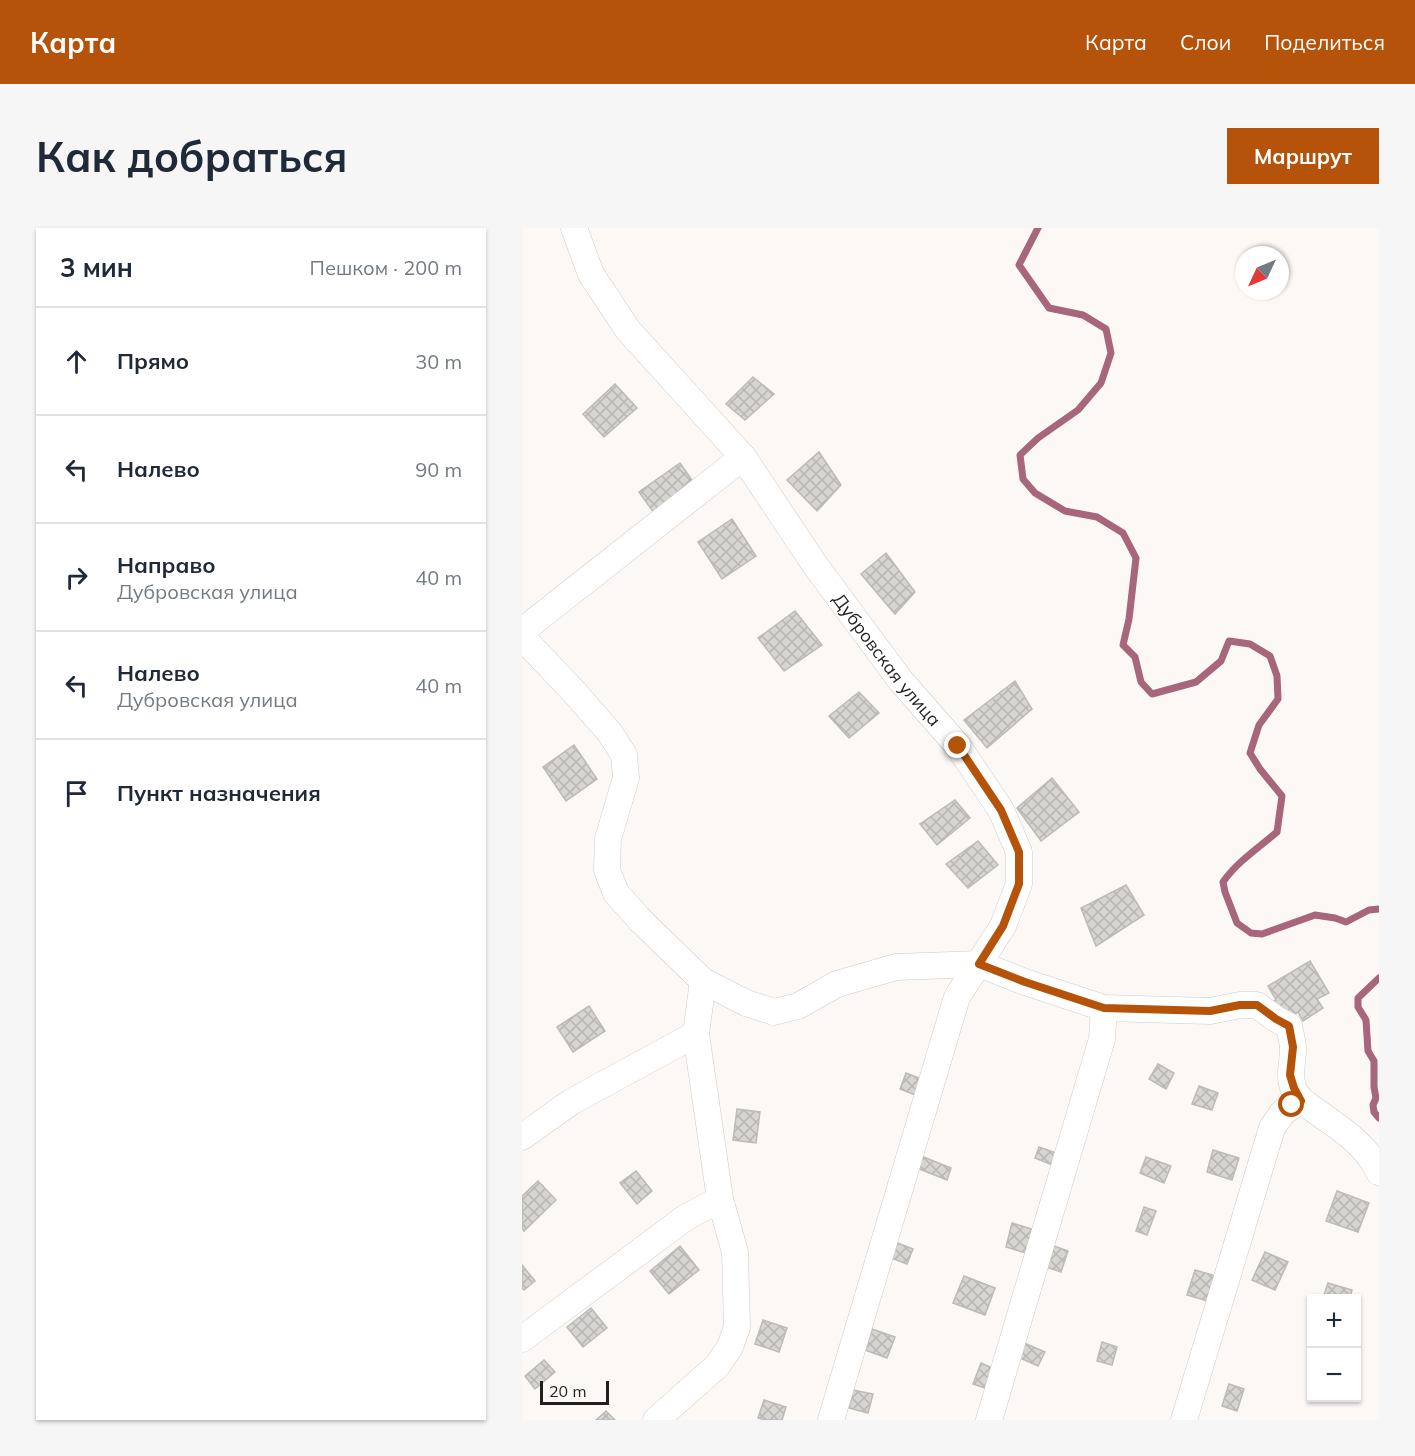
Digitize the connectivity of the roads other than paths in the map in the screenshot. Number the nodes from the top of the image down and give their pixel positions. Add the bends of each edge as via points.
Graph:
1 (574, 228) edge
2 (743, 457) junction
3 (522, 631) edge
4 (522, 637) edge
5 (979, 964) junction
6 (703, 981) junction
7 (1104, 1008) junction
8 (696, 1034) junction
9 (1301, 1101) junction
10 (522, 1137) edge
11 (1379, 1172) edge
12 (720, 1199) junction
13 (522, 1339) edge
14 (656, 1420) edge
15 (831, 1420) edge
16 (989, 1420) edge
17 (1184, 1420) edge

1 - 2 street, Дубровская улица via 591,273 628,330
2 - 3 street
2 - 5 street, Дубровская улица via 815,565 901,681 958,746 1001,810 1019,852 1019,884 1003,926
4 - 6 street via 610,733 624,755 626,778 608,840 607,870 616,893
5 - 6 street via 896,967 837,984 798,1006 774,1012
5 - 7 street
5 - 15 street, Дубровская улица via 957,997
6 - 8 street
7 - 9 street via 1210,1011 1257,1005 1289,1026 1293,1047 1290,1075
7 - 16 street via 1102,1039
8 - 10 street via 571,1102
8 - 12 street
9 - 11 street via 1357,1142
9 - 17 street via 1283,1112 1272,1128
12 - 13 street via 685,1218
12 - 14 street via 735,1252 737,1327 717,1366

